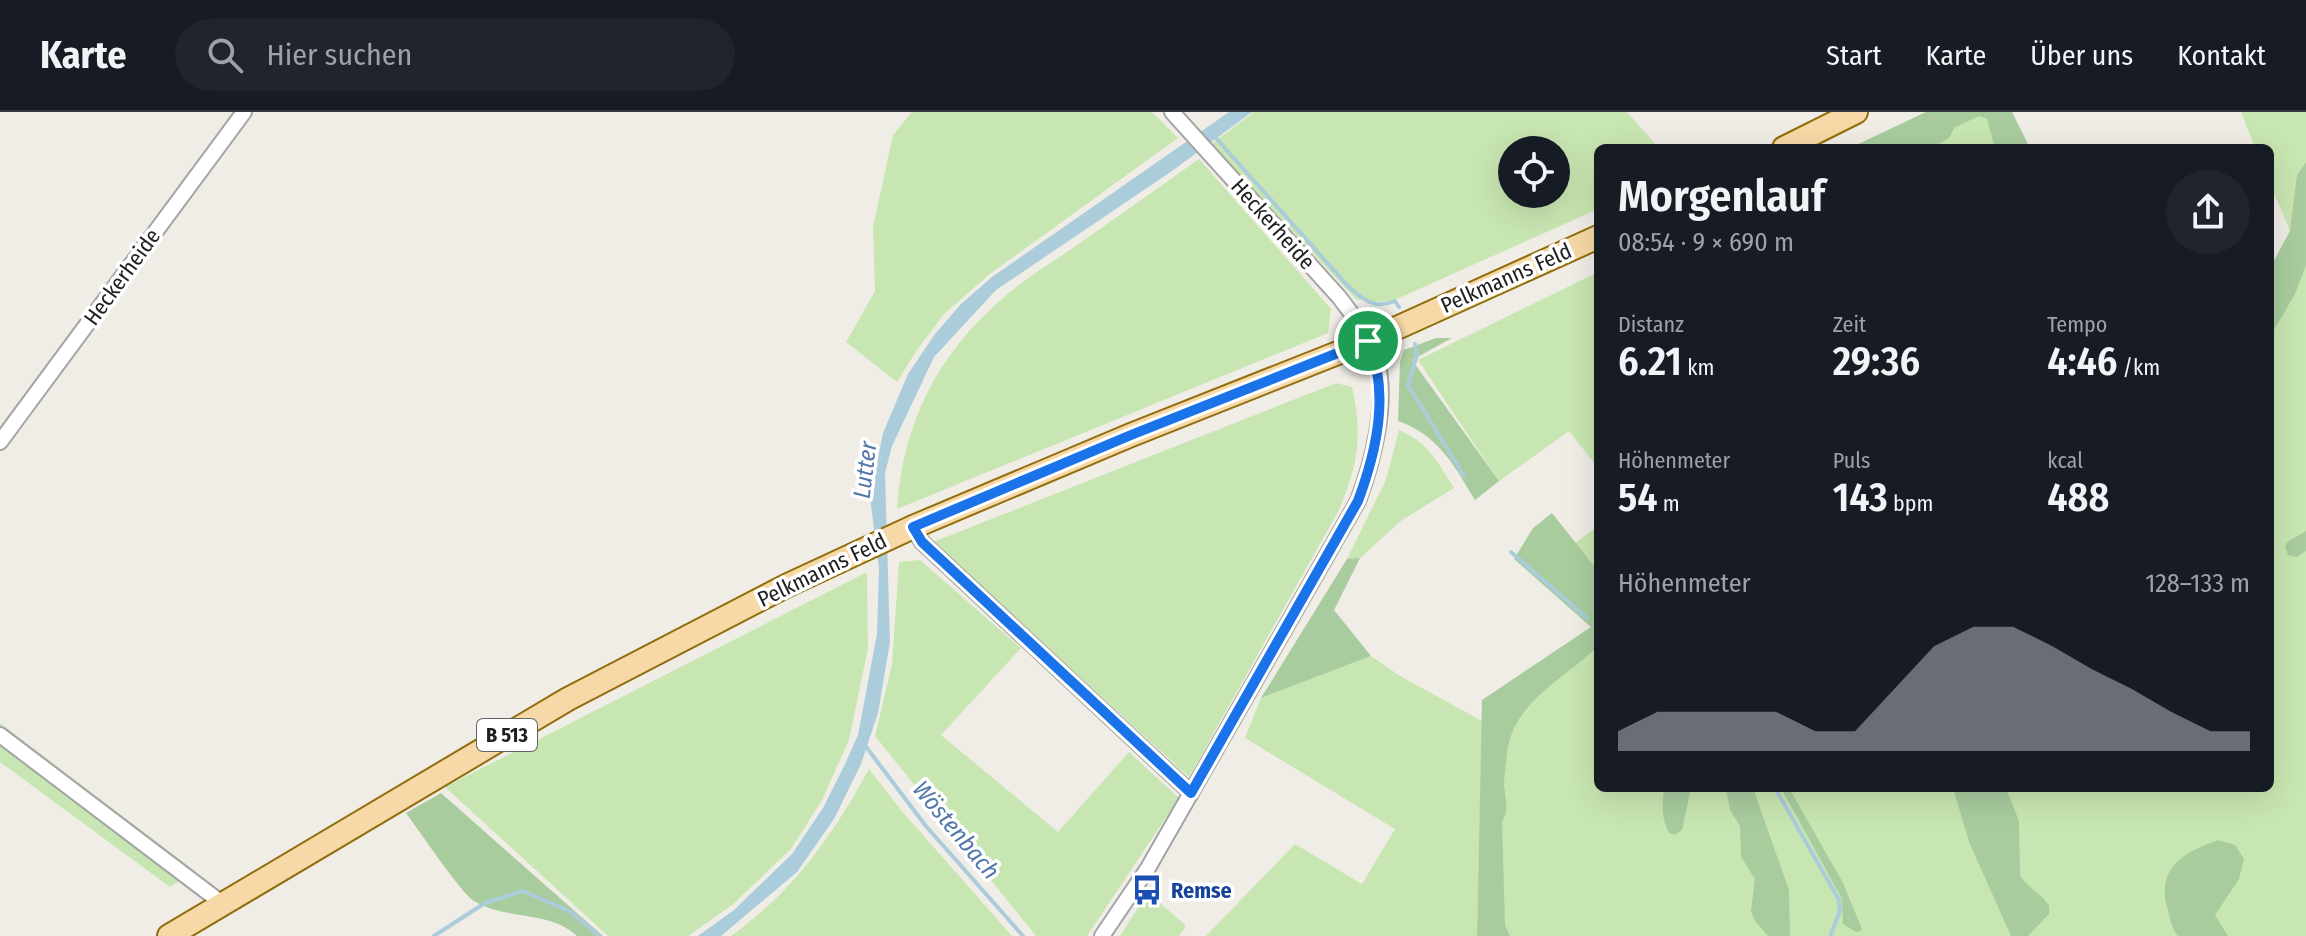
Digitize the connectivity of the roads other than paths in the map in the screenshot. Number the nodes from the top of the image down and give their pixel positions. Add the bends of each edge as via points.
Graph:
1 (244, 112) edge
2 (1172, 112) edge
3 (1856, 112) edge
4 (1792, 144) edge
5 (1594, 239) edge
6 (1368, 341) junction
7 (0, 442) edge
8 (906, 530) junction
9 (0, 735) edge
10 (1191, 793) junction
11 (223, 904) junction
12 (169, 936) edge
13 (1102, 936) edge

1 - 7 street, Heckerheide
2 - 6 street, Heckerheide via 1339,297
3 - 4 main road
5 - 6 main road, Pelkmanns Feld / B 513
6 - 8 main road, Pelkmanns Feld / B 513
6 - 10 street, Heckerheide via 1377,362 1378,422 1358,501
8 - 10 street
8 - 11 main road, Pelkmanns Feld / B 513 via 568,699
9 - 11 street
10 - 13 street, Heckerheide
11 - 12 main road, Pelkmanns Feld / B 513

